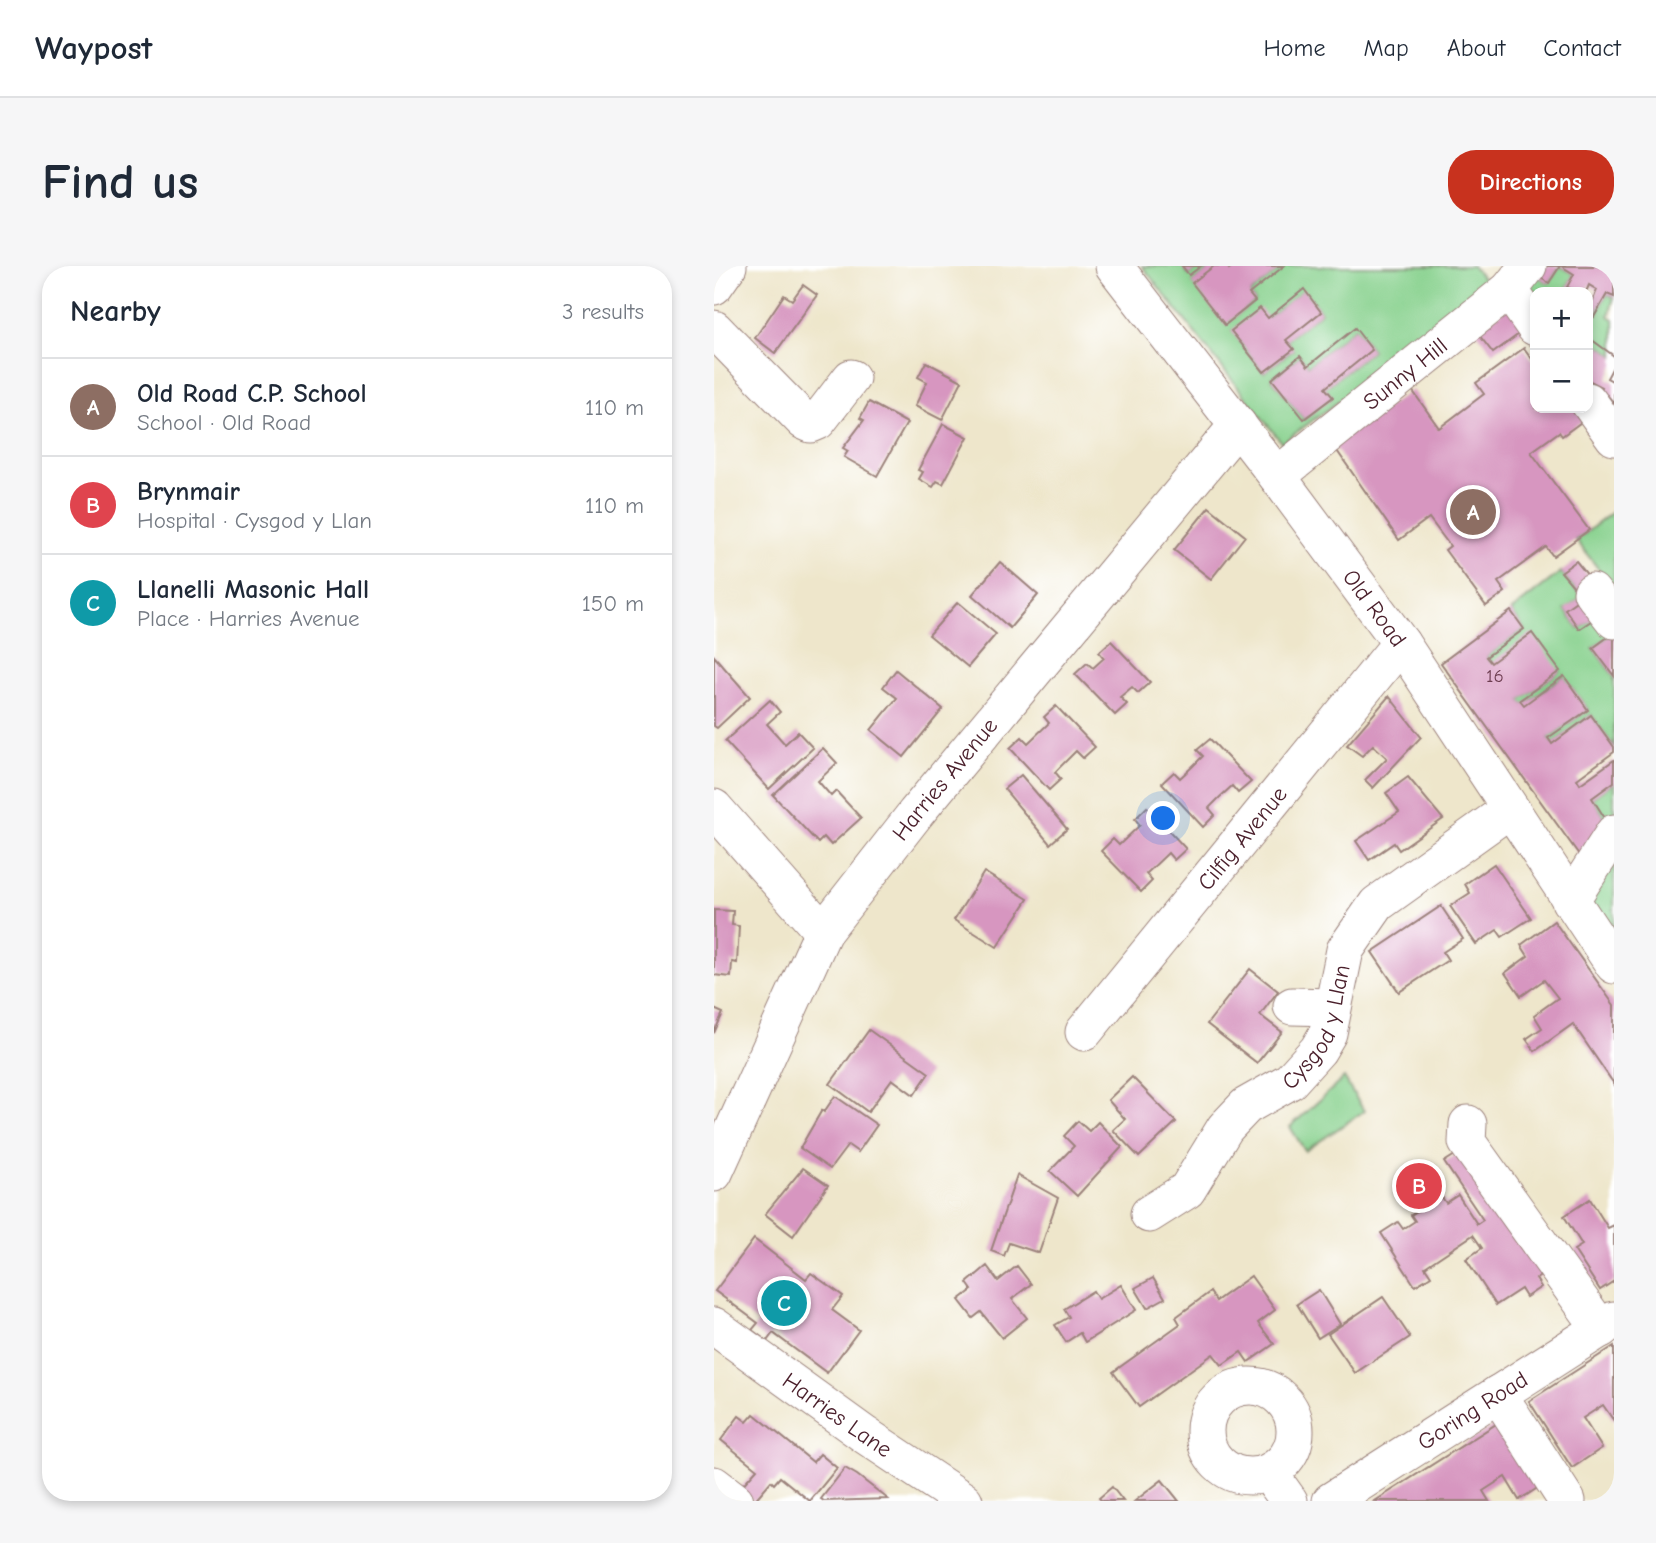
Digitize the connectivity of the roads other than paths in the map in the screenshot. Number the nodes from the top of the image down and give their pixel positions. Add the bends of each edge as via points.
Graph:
1 (728, 266) edge
2 (1114, 266) edge
3 (1518, 278) edge
4 (714, 286) edge
5 (1530, 313) edge
6 (714, 329) edge
7 (851, 378) dead end
8 (1593, 408) edge
9 (1238, 425) junction
10 (1614, 438) edge
11 (1277, 477) junction
12 (1401, 643) junction
13 (714, 808) edge
14 (1510, 809) junction
15 (1614, 833) edge
16 (1570, 901) junction
17 (823, 932) junction
18 (1614, 965) edge
19 (1292, 1006) dead end
20 (1332, 1007) junction
21 (1084, 1032) dead end
22 (1468, 1124) dead end
23 (714, 1173) edge
24 (1149, 1214) dead end
25 (1607, 1324) edge
26 (714, 1326) edge
27 (1498, 1394) junction
28 (714, 1485) edge
29 (735, 1501) edge
30 (964, 1501) edge
31 (1331, 1501) edge
32 (1567, 1501) edge

1 - 4 street
2 - 9 street, Old Road
3 - 5 street
3 - 11 street, Sunny Hill
6 - 7 street via 811,424
8 - 10 street
9 - 11 street, Old Road
9 - 17 street, Harries Avenue
11 - 12 street, Old Road
12 - 14 street, Old Road
12 - 21 street, Cilfig Avenue
13 - 17 street
14 - 16 street, Old Road
14 - 20 street, Cysgod y Llan via 1377,904 1345,950
15 - 16 street
16 - 18 street, Old Road
17 - 23 street, Harries Avenue
19 - 20 street
20 - 24 street, Cysgod y Llan via 1328,1033 1318,1050 1290,1081 1246,1106 1225,1128 1187,1190
22 - 25 street via 1467,1142
25 - 27 street, Goring Road
26 - 30 street, Harries Lane
27 - 31 street, Goring Road
27 - 32 street
28 - 29 street

